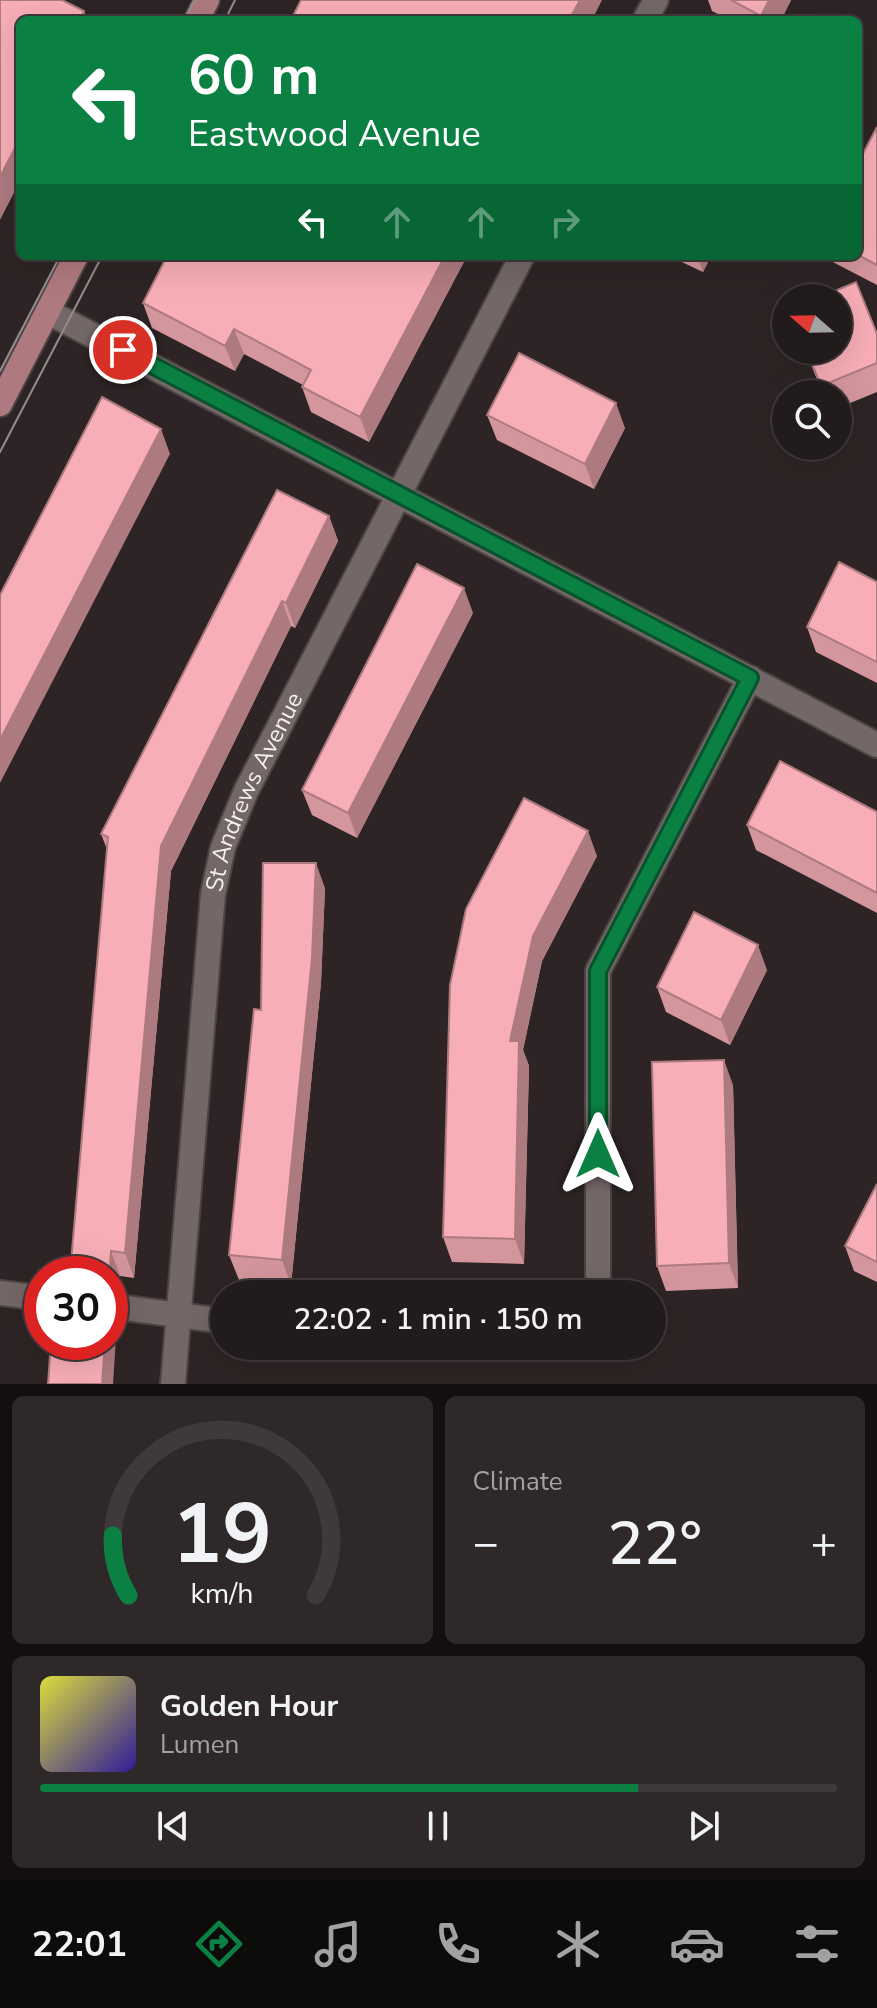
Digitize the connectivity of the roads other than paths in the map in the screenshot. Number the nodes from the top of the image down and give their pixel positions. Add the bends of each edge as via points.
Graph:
1 (74, 260) edge
2 (520, 260) edge
3 (48, 312) junction
4 (0, 404) edge
5 (399, 492) junction
6 (750, 678) junction
7 (877, 745) edge
8 (598, 1276) dead end
9 (0, 1293) edge
10 (24, 1296) edge
11 (128, 1308) edge
12 (178, 1314) junction
13 (210, 1319) edge
14 (173, 1384) edge

1 - 3 main road
2 - 5 street, St Andrews Avenue
3 - 4 main road
3 - 5 street
5 - 6 street
5 - 12 street, St Andrews Avenue via 246,791 223,847 213,894
6 - 7 street
6 - 8 street via 598,971
9 - 10 street
11 - 12 street
12 - 13 street
12 - 14 street, St Andrews Avenue

